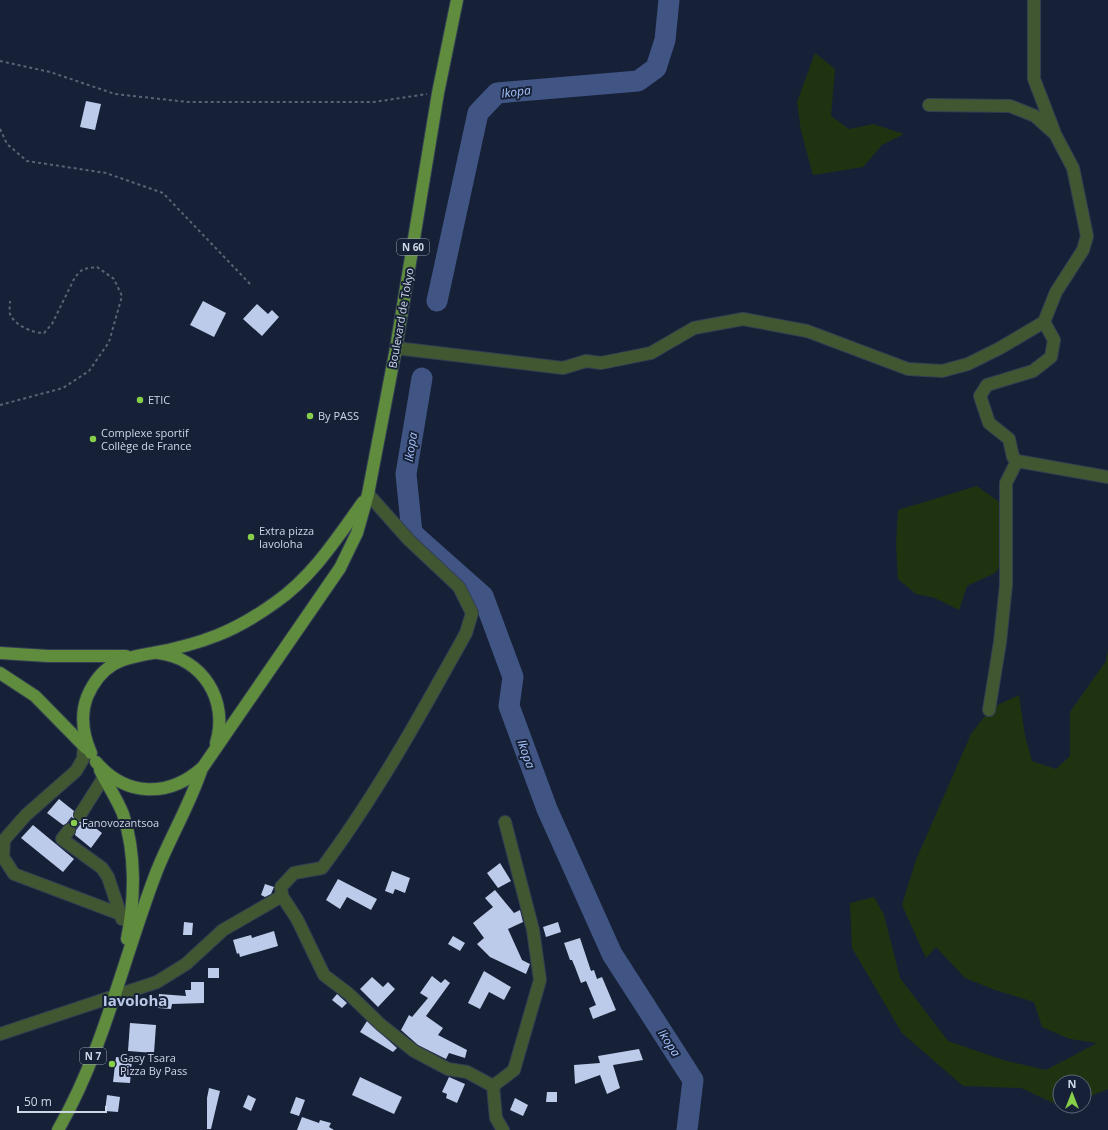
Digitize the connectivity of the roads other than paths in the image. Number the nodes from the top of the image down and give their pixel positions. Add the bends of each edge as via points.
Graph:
1 (456, 0) edge
2 (1034, 0) edge
3 (929, 105) dead end
4 (1055, 134) junction
5 (1044, 322) junction
6 (396, 348) junction
7 (1017, 462) junction
8 (1108, 477) edge
9 (368, 494) junction
10 (0, 653) edge
11 (153, 653) junction
12 (130, 656) junction
13 (0, 673) edge
14 (989, 710) dead end
15 (90, 753) junction
16 (212, 753) junction
17 (203, 767) junction
18 (104, 777) junction
19 (80, 815) tunnel mouth
20 (505, 822) dead end
21 (69, 830) tunnel mouth
22 (282, 896) junction
23 (120, 914) junction
24 (128, 933) junction
25 (119, 977) junction
26 (114, 996) junction
27 (0, 1034) edge
28 (493, 1086) junction
29 (58, 1130) edge
30 (503, 1130) edge

1 - 6 main road, Boulevard de Tokyo / N 60
2 - 4 street via 1034,79
3 - 4 street via 1010,106 1035,116
4 - 5 street via 1073,168 1087,236 1083,250 1056,292
5 - 6 street via 968,364 942,370 908,369 807,331 743,319 694,328 651,353 601,363 586,361 563,368
5 - 7 street via 1054,340 1051,357 1033,371 987,385 980,396 989,423 1009,439 1013,457
6 - 9 main road, Boulevard de Tokyo / N 60
7 - 8 street
7 - 14 street via 1006,483 1006,585
9 - 11 main road via 308,575 277,602 242,624 218,635
9 - 16 main road, Boulevard de Tokyo via 357,533 340,568
9 - 22 street via 409,540 459,587 472,613 466,633 400,752 337,848 322,868 294,873 281,887
10 - 12 main road
11 - 12 main road
11 - 16 main road via 176,657 186,662 211,686 219,708 220,720 217,742
12 - 15 main road via 102,673 90,691 83,722
13 - 15 main road via 35,696
15 - 17 main road via 103,770 122,783 143,789 170,787 186,780
15 - 18 main road
15 - 23 street via 76,771 26,815 4,840 3,857 14,874
16 - 17 main road
17 - 25 main road via 189,805 157,872
18 - 19 street
18 - 24 main road via 122,813 129,841 132,905
20 - 28 street via 533,930 540,980 514,1070
21 - 23 street via 62,839 102,868 108,877
22 - 26 street via 223,930 186,964 157,982
22 - 28 street via 324,975 414,1051 448,1069 467,1072
23 - 24 street
24 - 25 main road
25 - 26 main road, N 7
26 - 27 street
26 - 29 main road, N 7 via 82,1084
28 - 30 street via 496,1118

